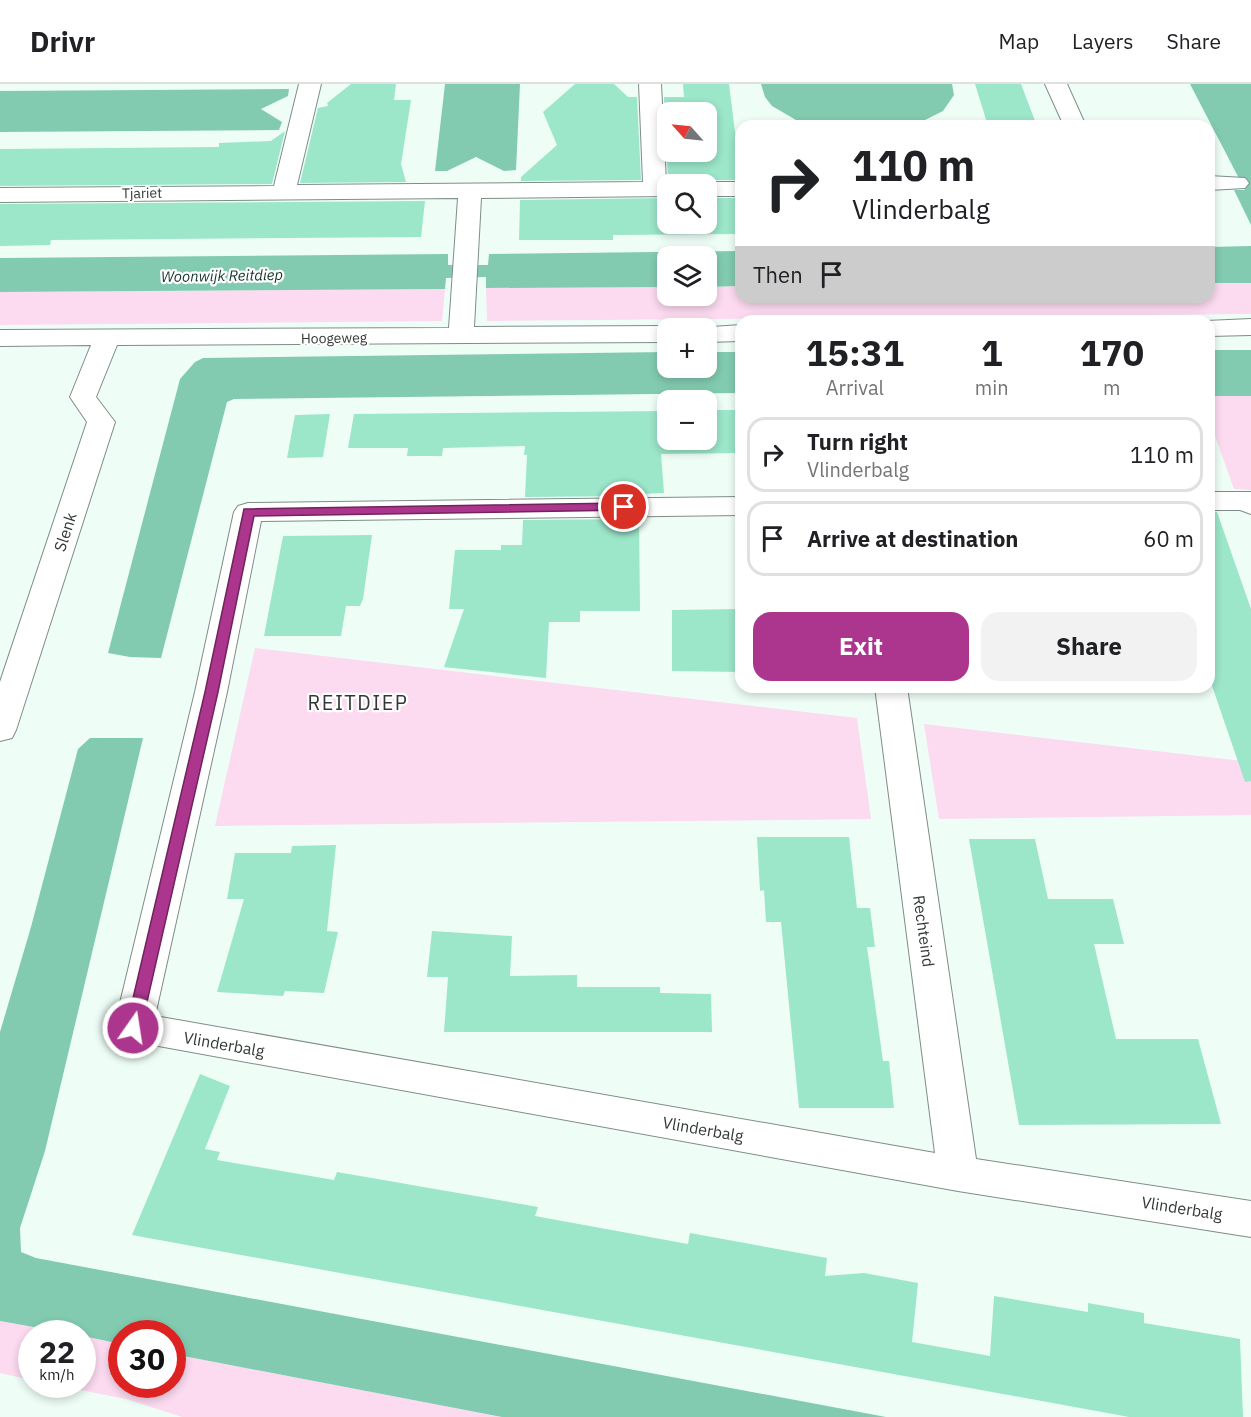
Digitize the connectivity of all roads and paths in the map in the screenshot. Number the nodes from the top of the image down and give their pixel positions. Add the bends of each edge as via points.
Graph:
1 (310, 84) edge
2 (650, 84) edge
3 (1056, 84) edge
4 (1072, 120) edge
5 (659, 174) edge
6 (1215, 183) edge
7 (1237, 183) dead end
8 (657, 189) edge
9 (717, 189) edge
10 (735, 189) edge
11 (284, 190) junction
12 (470, 191) junction
13 (0, 195) edge
14 (1251, 327) edge
15 (1215, 328) edge
16 (717, 333) edge
17 (735, 333) edge
18 (657, 334) edge
19 (461, 336) junction
20 (0, 338) edge
21 (106, 340) junction
22 (1215, 501) edge
23 (1251, 505) edge
24 (735, 506) edge
25 (892, 693) edge
26 (0, 730) edge
27 (958, 1174) junction
28 (1251, 1219) edge

1 - 11 street
2 - 5 street, Tjariet
3 - 4 street
6 - 7 street
8 - 12 street, Tjariet
9 - 10 street
11 - 12 street, Tjariet
11 - 13 street, Tjariet
12 - 19 street
14 - 15 street
16 - 17 street
18 - 19 street, Hoogeweg
19 - 21 street, Hoogeweg
20 - 21 street, Hoogeweg
21 - 26 street, Slenk via 83,397 101,422
22 - 23 street via 1250,501
24 - 27 street, Vlinderbalg via 248,512 211,692 133,1028
25 - 27 street, Rechteind
27 - 28 street, Vlinderbalg

